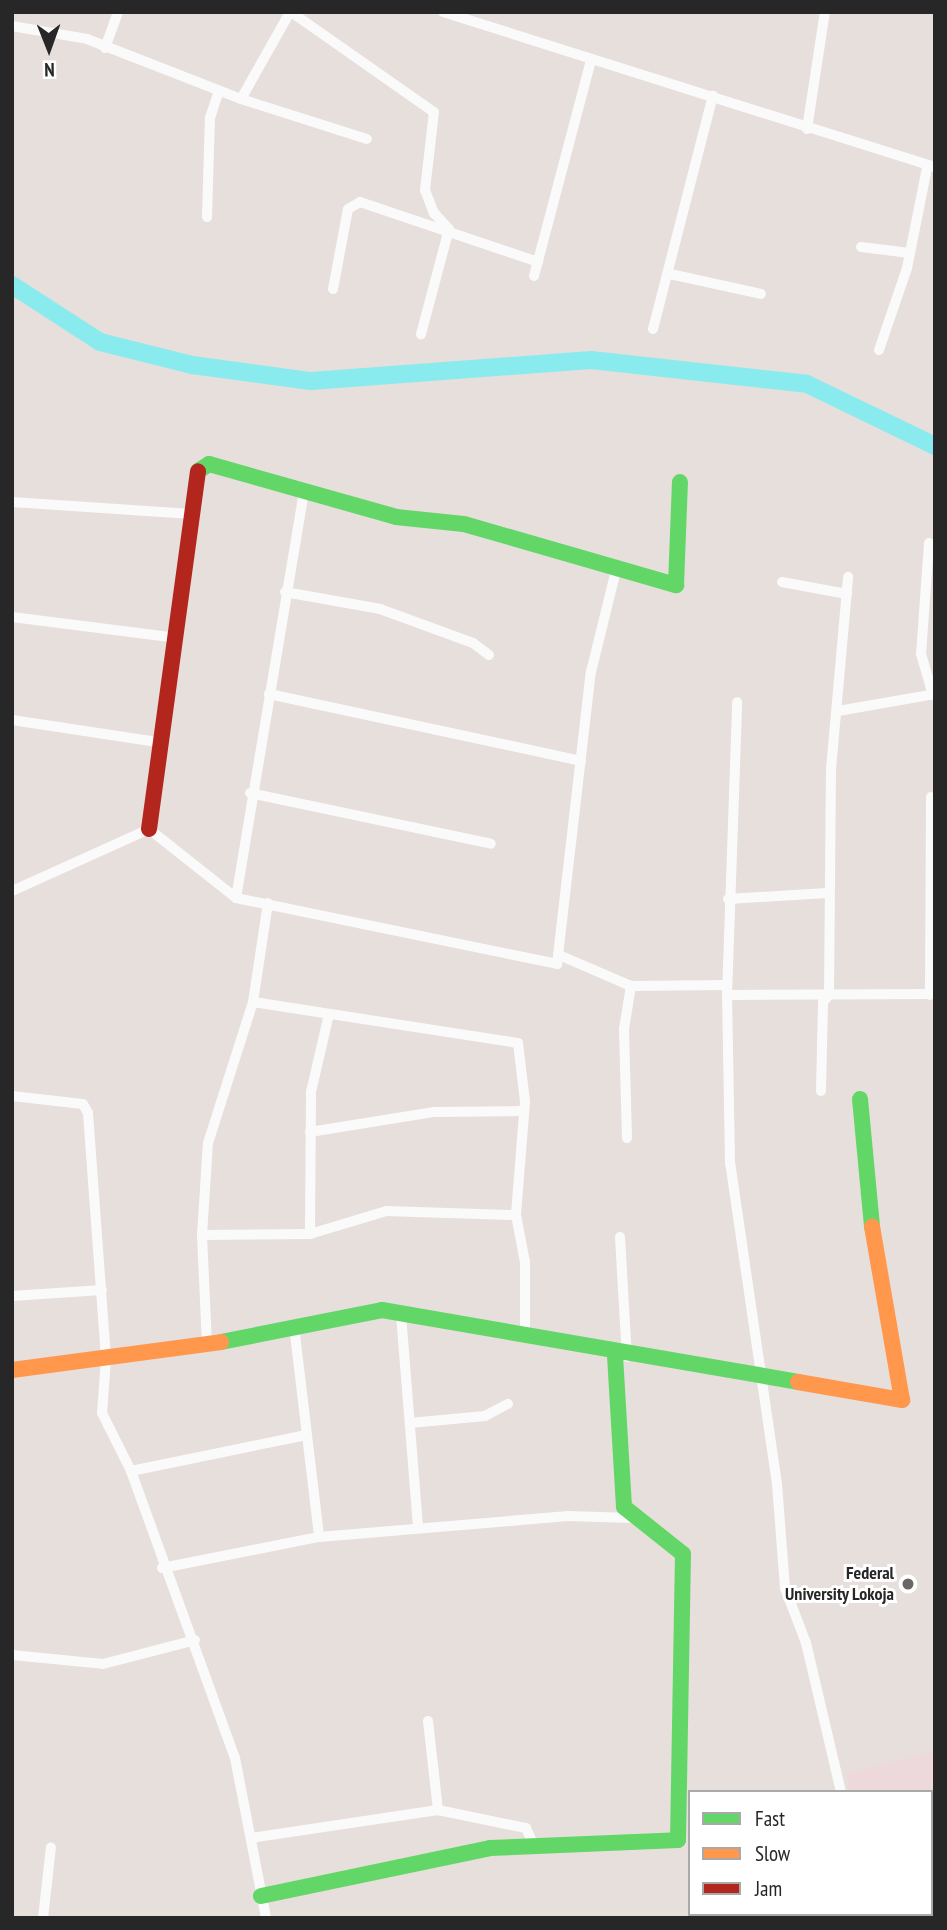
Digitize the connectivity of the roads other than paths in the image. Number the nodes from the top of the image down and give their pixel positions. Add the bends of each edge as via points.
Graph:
1 (118, 12) edge
2 (291, 12) edge
3 (443, 12) edge
4 (825, 12) edge
5 (12, 26) edge
6 (105, 48) junction
7 (591, 61) junction
8 (218, 94) junction
9 (713, 96) junction
10 (241, 99) junction
11 (807, 129) junction
12 (367, 139) dead end
13 (931, 167) edge
14 (207, 217) dead end
15 (449, 229) junction
16 (861, 247) dead end
17 (910, 253) junction
18 (538, 262) junction
19 (670, 274) junction
20 (534, 276) dead end
21 (333, 289) dead end
22 (761, 294) dead end
23 (653, 329) dead end
24 (421, 334) dead end
25 (879, 351) dead end
26 (680, 482) dead end
27 (303, 492) junction
28 (12, 502) edge
29 (192, 514) junction
30 (929, 543) dead end
31 (618, 566) junction
32 (848, 576) dead end
33 (782, 582) dead end
34 (285, 592) junction
35 (847, 594) junction
36 (12, 617) edge
37 (178, 638) junction
38 (489, 656) dead end
39 (269, 694) junction
40 (934, 695) edge
41 (737, 702) dead end
42 (838, 710) junction
43 (12, 720) edge
44 (157, 742) junction
45 (580, 761) junction
46 (250, 793) junction
47 (931, 797) dead end
48 (149, 829) junction
49 (491, 844) dead end
50 (12, 891) edge
51 (827, 893) junction
52 (236, 898) junction
53 (728, 899) junction
54 (268, 903) junction
55 (559, 955) junction
56 (631, 986) junction
57 (727, 990) junction
58 (829, 995) junction
59 (933, 995) edge
60 (253, 1002) junction
61 (329, 1014) junction
62 (821, 1091) dead end
63 (12, 1096) edge
64 (860, 1099) dead end
65 (524, 1111) junction
66 (310, 1132) junction
67 (627, 1138) dead end
68 (516, 1215) junction
69 (310, 1234) junction
70 (202, 1235) junction
71 (620, 1237) dead end
72 (102, 1290) junction
73 (12, 1296) edge
74 (401, 1315) junction
75 (294, 1326) junction
76 (525, 1335) junction
77 (206, 1345) junction
78 (621, 1356) junction
79 (106, 1359) junction
80 (12, 1370) edge
81 (762, 1380) junction
82 (508, 1404) dead end
83 (410, 1423) junction
84 (306, 1435) junction
85 (131, 1471) junction
86 (631, 1518) junction
87 (418, 1527) junction
88 (319, 1537) junction
89 (162, 1568) junction
90 (195, 1640) junction
91 (12, 1655) edge
92 (428, 1721) dead end
93 (841, 1790) edge
94 (438, 1810) junction
95 (251, 1838) junction
96 (684, 1841) edge
97 (533, 1844) junction
98 (51, 1847) dead end
99 (261, 1896) junction
100 (43, 1918) edge
101 (266, 1918) edge

1 - 6 street
2 - 10 street
2 - 15 street via 434,112 425,190 433,213
3 - 7 street
4 - 11 street
5 - 6 street
6 - 8 street
7 - 9 street
7 - 18 street
8 - 10 street
8 - 14 street via 210,118
9 - 11 street
9 - 19 street
10 - 12 street
11 - 13 street
13 - 17 street
15 - 18 street
15 - 21 street via 360,202 348,209
15 - 24 street
16 - 17 street
17 - 25 street
18 - 20 street
19 - 22 street
19 - 23 street
26 - 31 street via 676,585
27 - 29 street via 295,484 209,464 198,471
27 - 31 street via 396,517 464,524
27 - 34 street
28 - 29 street
29 - 37 street
30 - 40 street via 921,654
31 - 45 street via 591,672
32 - 35 street
33 - 35 street
34 - 38 street via 380,609 473,643
34 - 39 street
35 - 42 street
36 - 37 street
37 - 44 street
39 - 45 street
39 - 46 street
40 - 42 street
41 - 53 street
42 - 51 street
43 - 44 street
44 - 48 street
45 - 55 street
46 - 49 street
46 - 52 street
47 - 59 street
48 - 50 street
48 - 52 street
51 - 53 street
51 - 58 street
52 - 54 street
53 - 57 street
54 - 55 street via 557,964
54 - 60 street
55 - 56 street
56 - 57 street
56 - 67 street via 624,1029
57 - 58 street
57 - 81 street via 730,1163
58 - 59 street
58 - 62 street via 823,1002
60 - 61 street
60 - 70 street via 208,1143
61 - 65 street via 519,1043
61 - 66 street via 311,1092
63 - 72 street via 83,1104 88,1113
64 - 81 street via 864,1179 902,1399
65 - 66 street via 434,1112
65 - 68 street
66 - 69 street
68 - 69 street via 386,1212
68 - 76 street via 525,1262
69 - 70 street
70 - 77 street
71 - 78 street
72 - 73 street
72 - 79 street
74 - 75 street via 382,1310
74 - 76 street
74 - 83 street
75 - 77 street
75 - 84 street
76 - 78 street
77 - 79 street
78 - 81 street
78 - 86 street via 624,1507
79 - 80 street
79 - 85 street via 102,1413
81 - 93 street via 785,1588 806,1643
82 - 83 street via 485,1416
83 - 87 street
84 - 85 street
84 - 88 street
85 - 89 street
86 - 87 street
86 - 96 street via 683,1554
87 - 88 street
88 - 89 street
89 - 90 street
90 - 91 street via 103,1664
90 - 95 street via 235,1758
92 - 94 street
94 - 95 street
94 - 97 street via 526,1828
95 - 99 street
96 - 97 street
97 - 99 street via 394,1864
98 - 100 street
99 - 101 street

